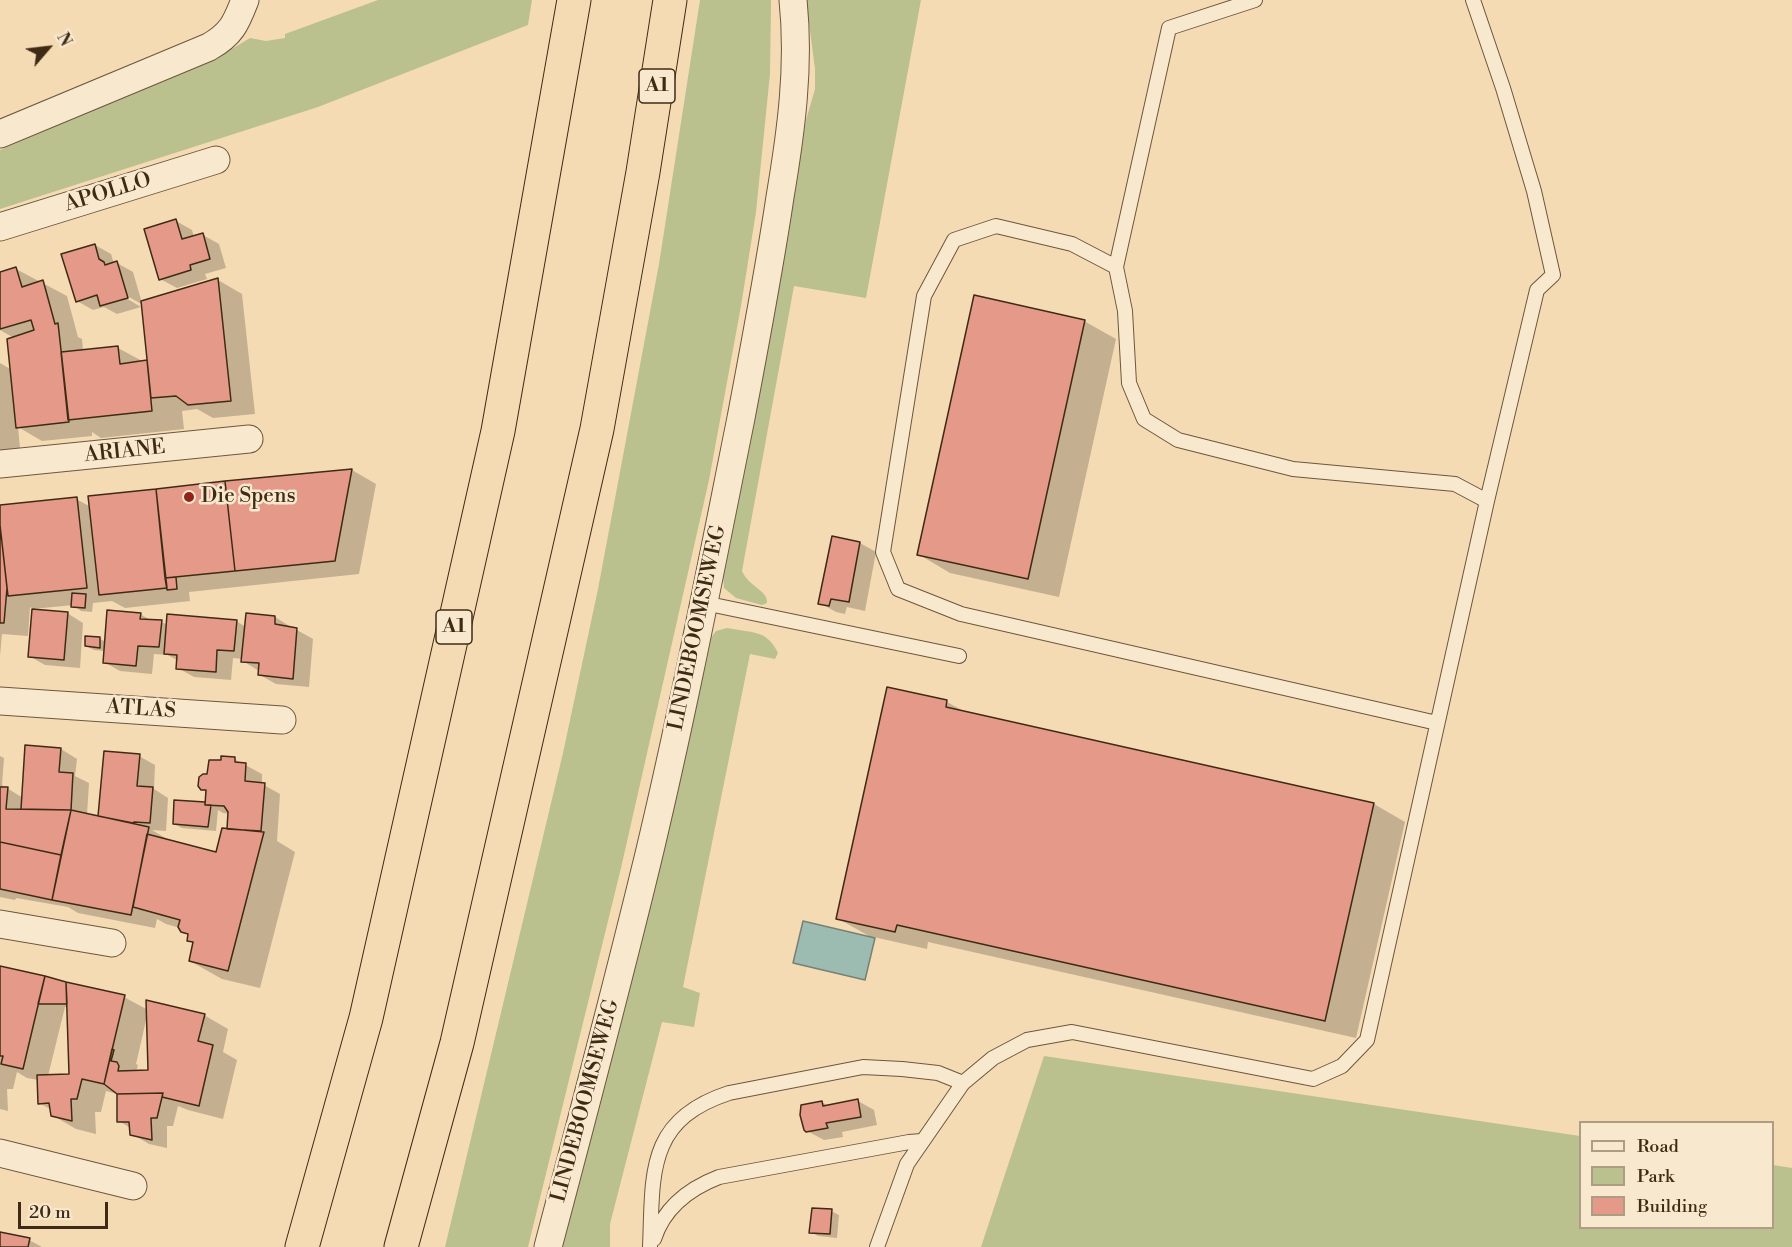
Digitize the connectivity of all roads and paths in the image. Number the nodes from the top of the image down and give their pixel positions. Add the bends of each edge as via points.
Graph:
1 (245, 0) edge
2 (574, 0) edge
3 (670, 0) edge
4 (793, 0) edge
5 (1255, 0) edge
6 (1473, 0) edge
7 (0, 134) edge
8 (216, 159) dead end
9 (0, 227) edge
10 (1116, 267) junction
11 (249, 439) dead end
12 (0, 464) edge
13 (1487, 501) junction
14 (704, 603) junction
15 (959, 656) dead end
16 (0, 701) edge
17 (282, 720) dead end
18 (1437, 723) junction
19 (0, 924) edge
20 (112, 943) dead end
21 (963, 1083) junction
22 (922, 1142) junction
23 (0, 1153) edge
24 (133, 1186) dead end
25 (302, 1247) edge
26 (401, 1247) edge
27 (548, 1247) edge
28 (651, 1247) edge
29 (877, 1247) edge

1 - 7 street via 235,26 210,47
2 - 25 highway, A1 via 498,431 366,1018
3 - 26 highway, A1 via 597,429 458,1043
4 - 14 street, LINDEBOOMSEWEG via 796,74 789,139 767,284
5 - 10 lane via 1169,28
6 - 13 lane via 1530,180 1553,275 1537,290
8 - 9 street, APOLLO
10 - 13 lane via 1125,311 1129,382 1144,420 1178,440 1293,469 1455,484
10 - 18 lane via 1072,244 996,226 954,240 924,296 883,552 898,589 961,614
11 - 12 street, ARIANE
13 - 18 lane
14 - 15 lane
14 - 27 street, LINDEBOOMSEWEG via 651,847
16 - 17 street, ATLAS
18 - 21 lane via 1367,1040 1342,1066 1313,1079 1072,1032 1027,1040 993,1058
19 - 20 street
21 - 22 lane
21 - 28 lane via 938,1073 863,1067 729,1094 696,1107 671,1131 656,1161
22 - 28 lane via 703,1183 665,1215
22 - 29 lane via 906,1164
23 - 24 street

